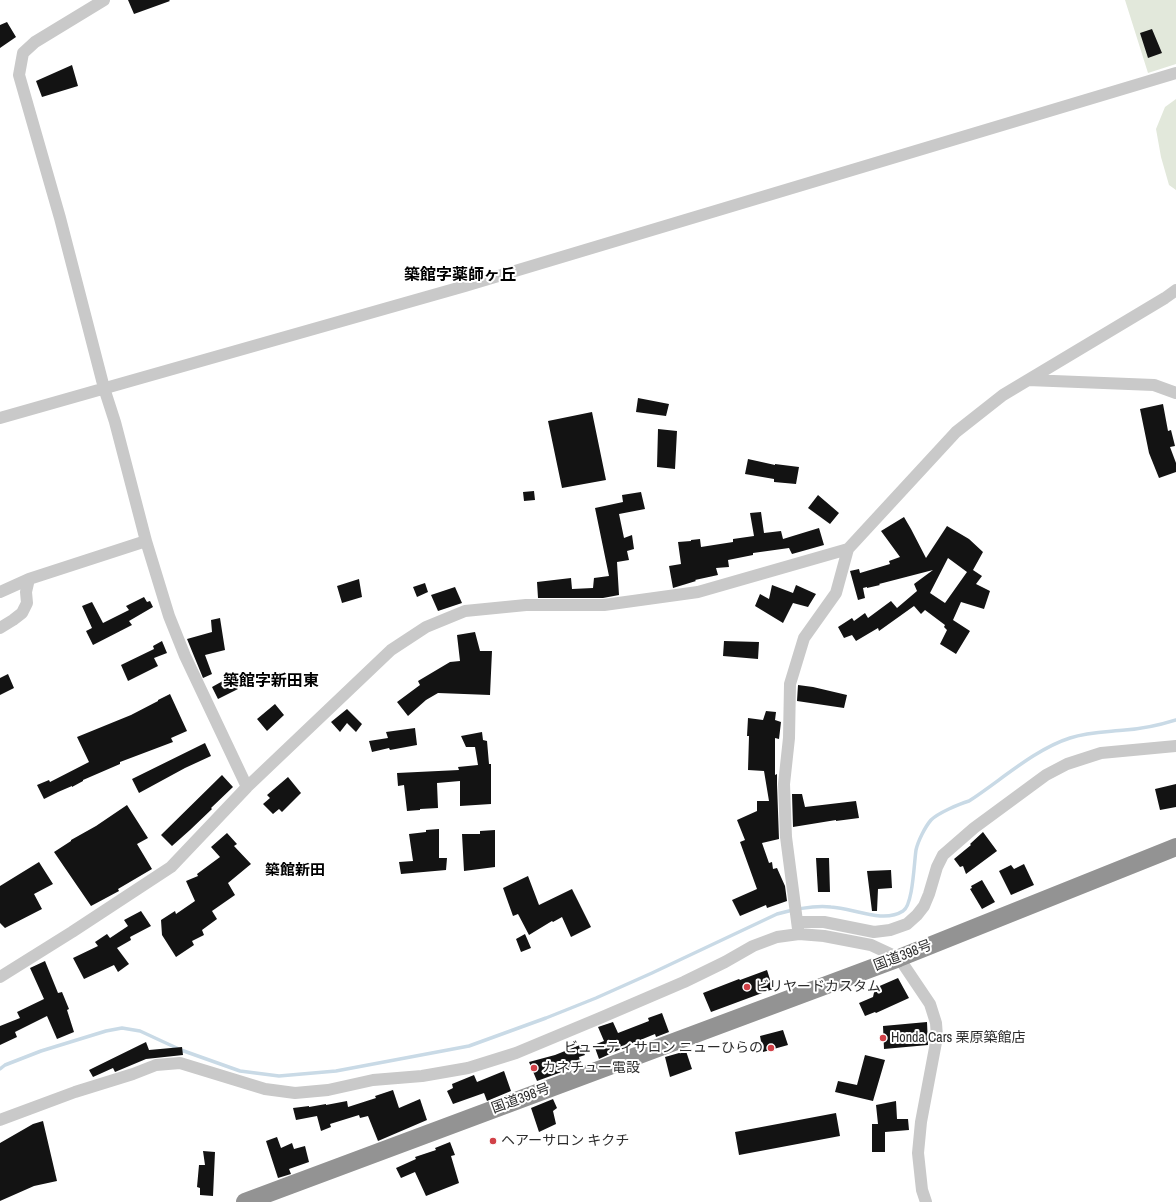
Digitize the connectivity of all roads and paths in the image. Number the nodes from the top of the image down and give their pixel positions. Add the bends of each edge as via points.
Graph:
1 (104, 0) edge
2 (1176, 73) edge
3 (1176, 290) edge
4 (1028, 380) junction
5 (104, 388) junction
6 (1176, 393) edge
7 (0, 418) edge
8 (146, 541) junction
9 (848, 549) junction
10 (29, 579) junction
11 (0, 592) edge
12 (0, 628) edge
13 (1176, 746) edge
14 (248, 787) junction
15 (1176, 846) edge
16 (798, 919) junction
17 (799, 934) junction
18 (899, 958) junction
19 (0, 977) edge
20 (0, 1120) edge
21 (245, 1202) edge
22 (926, 1202) edge

1 - 5 street via 35,42 23,53 19,75 60,218
2 - 5 street via 465,286
3 - 4 street
4 - 6 street via 1154,384
4 - 9 street via 1003,395 956,432
5 - 7 street
5 - 8 street
8 - 10 street
8 - 14 street via 169,616 185,656
9 - 14 street via 698,592 604,605 526,605 465,611 426,627 391,650
9 - 16 street via 836,593 804,638 790,684 789,738 784,784 786,837
10 - 11 street
10 - 12 street via 26,604 22,613
13 - 16 street via 1101,753 1067,764 1046,775 943,854 924,906 907,924 874,932
14 - 19 street via 171,867
15 - 18 highway, 国道398号
16 - 17 street
17 - 18 street via 871,945
17 - 20 street via 777,937 753,946 684,982 593,1021 516,1053 468,1068 295,1093 265,1089 180,1063 156,1065
18 - 21 highway, 国道398号
18 - 22 street via 930,1004 936,1023 937,1037 921,1122 918,1153 922,1190

